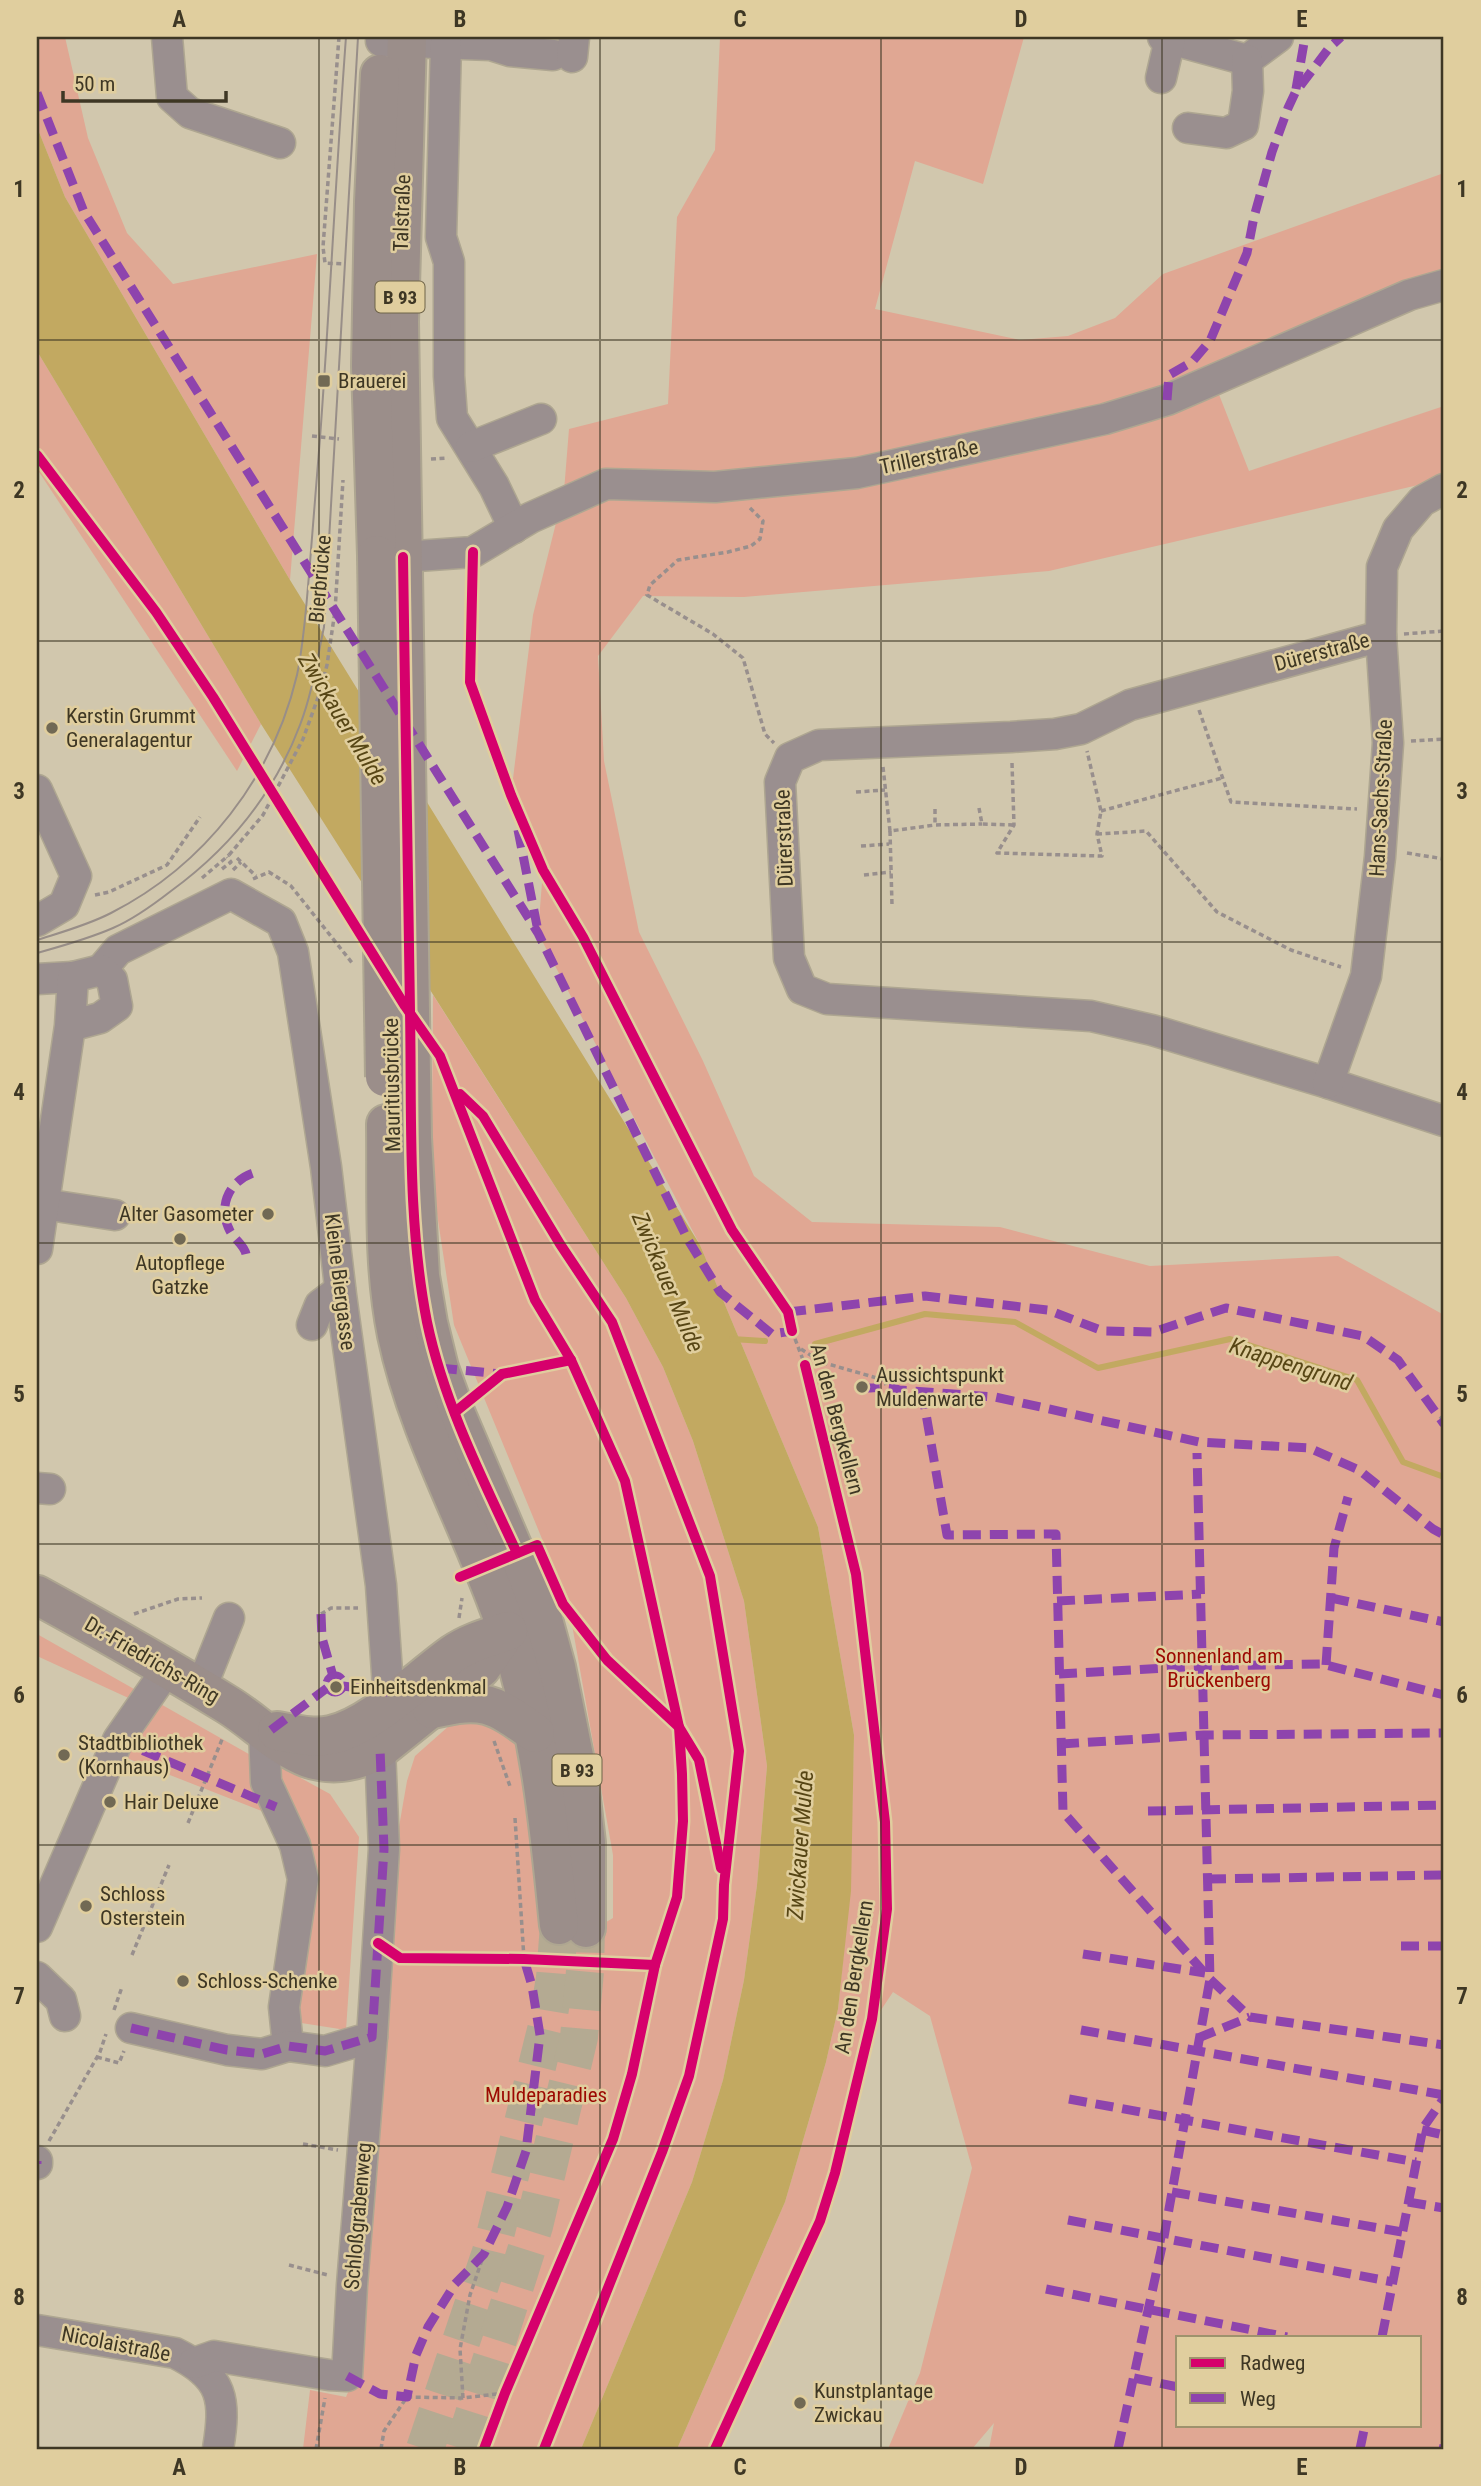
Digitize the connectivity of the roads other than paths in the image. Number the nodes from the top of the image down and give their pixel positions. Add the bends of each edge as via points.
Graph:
1 (167, 37) edge
2 (1279, 37) edge
3 (1167, 38) edge
4 (394, 39) edge
5 (446, 43) junction
6 (566, 49) edge
7 (1247, 60) junction
8 (1161, 78) dead end
9 (1188, 128) dead end
10 (280, 143) dead end
11 (1444, 285) edge
12 (541, 419) dead end
13 (462, 452) junction
14 (1444, 489) edge
15 (514, 528) junction
16 (390, 556) junction
17 (1381, 636) junction
18 (37, 790) edge
19 (37, 921) edge
20 (87, 973) junction
21 (37, 979) edge
22 (70, 1026) junction
23 (1328, 1083) junction
24 (1444, 1121) edge
25 (43, 1204) junction
26 (115, 1215) dead end
27 (37, 1249) edge
28 (340, 1290) junction
29 (312, 1325) dead end
30 (37, 1595) edge
31 (542, 1616) junction
32 (229, 1618) dead end
33 (508, 1631) junction
34 (168, 1668) junction
35 (201, 1688) junction
36 (389, 1702) junction
37 (432, 1709) junction
38 (264, 1729) junction
39 (535, 1732) junction
40 (380, 1749) junction
41 (37, 1927) edge
42 (37, 1976) edge
43 (65, 2016) dead end
44 (372, 2038) junction
45 (127, 2040) road end
46 (288, 2046) junction
47 (37, 2330) edge
48 (194, 2363) junction
49 (329, 2375) joint
50 (218, 2449) edge

1 - 10 street via 172,97 190,113
2 - 7 street
3 - 7 street
3 - 8 street
4 - 5 street
4 - 16 main road, Talstraße / B 93 via 374,202 371,366
5 - 6 street via 491,45 510,51
5 - 13 street via 441,237 449,262 452,418
7 - 9 street via 1243,125 1226,133
11 - 15 street, Trillerstraße via 1409,295 1167,400 1105,419 857,473 715,487 606,484
12 - 13 street
13 - 15 street via 495,486
14 - 17 street, Hans-Sachs-Straße via 1422,501 1398,529 1382,567
15 - 16 street, Trillerstraße via 472,552
16 - 31 main road, Mauritiusbrücke / B 93 via 404,616 412,1138 420,1276 439,1368
16 - 33 main road, Mauritiusbrücke / B 93, bridge via 385,1077 388,1272 411,1395
17 - 23 street, Hans-Sachs-Straße via 1388,743 1366,976
17 - 23 street, Dürerstraße via 1130,705 1081,729 1011,737 819,745 790,758 780,782 789,958 802,989 827,999 1091,1016
18 - 19 street via 76,876 66,902
20 - 21 street
20 - 22 street
20 - 22 street via 113,980 117,1006 100,1018
20 - 28 street, Kleine Biergasse via 118,950 231,894 281,922 293,952
22 - 25 street
23 - 24 street, Dürerstraße
25 - 26 street
25 - 27 street
28 - 29 street via 320,1305
28 - 36 street, Kleine Biergasse via 381,1585
30 - 34 main road, Dr.-Friedrichs-Ring
31 - 33 main road, Dr.-Friedrichs-Ring
31 - 39 main road, B 93 via 579,1781 586,1843 573,1926
32 - 35 street
33 - 36 main road, Dr.-Friedrichs-Ring via 461,1649
33 - 37 main road, Dr.-Friedrichs-Ring via 481,1668
33 - 39 main road, B 93
34 - 35 main road, Dr.-Friedrichs-Ring
34 - 41 street via 118,1740
35 - 38 main road, Dr.-Friedrichs-Ring
36 - 38 main road, Dr.-Friedrichs-Ring via 358,1725 333,1735 304,1736
37 - 39 main road via 462,1702 487,1703
37 - 40 main road, Dr.-Friedrichs-Ring
38 - 40 main road, Dr.-Friedrichs-Ring via 296,1752 320,1761 349,1762
38 - 46 street via 266,1782 295,1845 303,1879 284,2007
40 - 44 street, Schloßgrabenweg via 384,1849
42 - 43 street via 61,2000
44 - 46 street via 325,2051
44 - 49 street, Schloßgrabenweg via 348,2376
45 - 46 street via 262,2054
47 - 48 street, Nicolaistraße via 175,2353
48 - 49 street, Nicolaistraße via 214,2356
48 - 50 street, Nicolaistraße via 220,2396 223,2417

